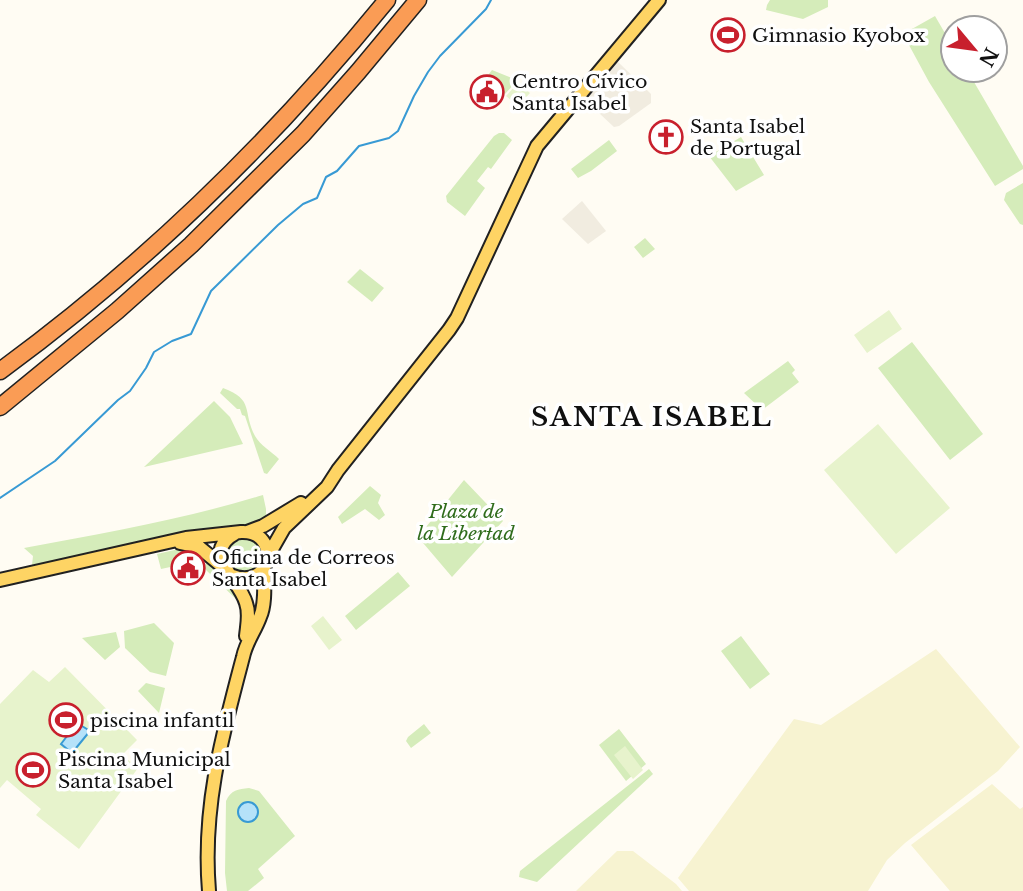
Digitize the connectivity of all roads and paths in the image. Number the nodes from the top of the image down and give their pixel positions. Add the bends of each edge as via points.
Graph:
1 (387, 0) edge
2 (418, 0) edge
3 (659, 0) edge
4 (0, 371) edge
5 (0, 405) edge
6 (338, 470) junction
7 (242, 532) junction
8 (169, 543) junction
9 (268, 556) junction
10 (264, 569) junction
11 (226, 571) junction
12 (0, 580) edge
13 (244, 651) junction
14 (209, 891) edge

1 - 4 highway via 299,103 200,204 130,268
2 - 5 highway via 303,134 191,245
3 - 6 main road via 542,138 455,321
6 - 7 main road via 305,500 263,526
6 - 9 main road via 284,528
7 - 8 main road
7 - 9 main road via 256,534
7 - 11 main road via 228,538 220,551
8 - 11 main road via 199,547
8 - 12 main road
9 - 10 main road
10 - 11 main road via 243,579
10 - 13 main road via 261,617
11 - 13 main road via 247,606
13 - 14 main road via 210,803

